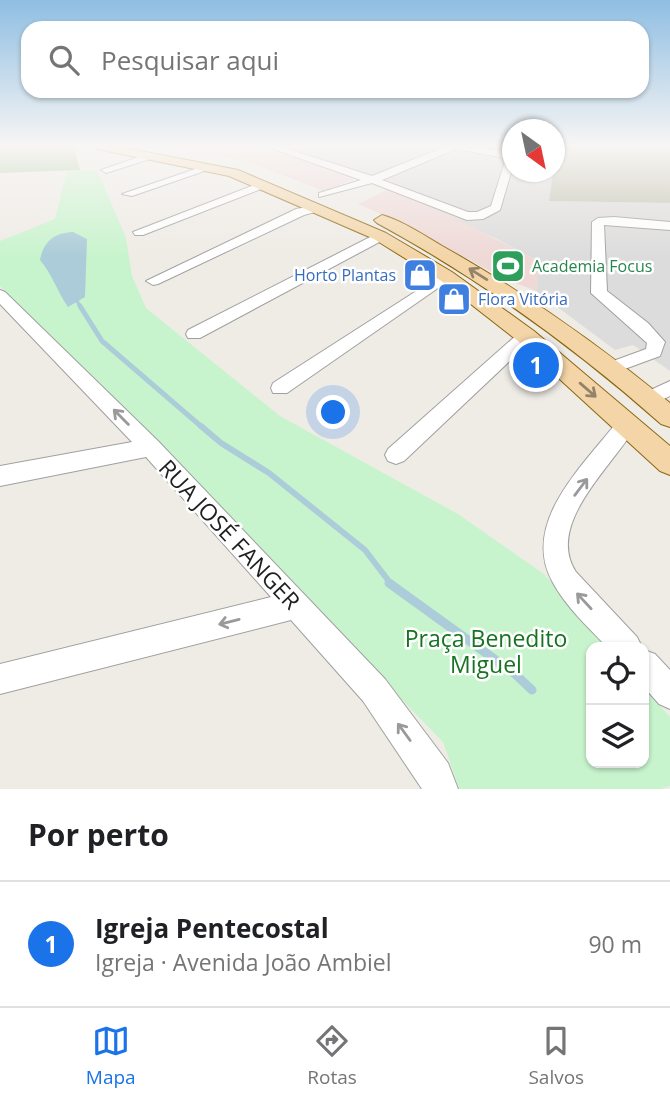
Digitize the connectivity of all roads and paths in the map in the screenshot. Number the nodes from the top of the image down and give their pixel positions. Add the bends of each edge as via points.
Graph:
1 (162, 183) edge
2 (256, 183) edge
3 (275, 183) edge
4 (368, 183) edge
5 (372, 183) edge
6 (387, 183) edge
7 (503, 183) edge
8 (262, 185) junction
9 (128, 194) dead end
10 (340, 202) junction
11 (311, 205) junction
12 (670, 226) edge
13 (139, 232) dead end
14 (380, 236) junction
15 (446, 276) junction
16 (153, 281) dead end
17 (0, 295) edge
18 (194, 334) dead end
19 (526, 336) junction
20 (611, 368) junction
21 (280, 388) dead end
22 (670, 388) edge
23 (649, 399) junction
24 (670, 417) edge
25 (627, 424) junction
26 (150, 447) junction
27 (396, 455) dead end
28 (670, 463) edge
29 (0, 476) edge
30 (296, 606) junction
31 (622, 642) edge
32 (649, 670) edge
33 (0, 679) edge
34 (670, 693) edge
35 (440, 789) edge

1 - 9 street
2 - 8 main road
3 - 11 main road
4 - 11 street
5 - 10 street
6 - 7 street via 453,212 480,216 496,208
8 - 11 main road
8 - 13 street
10 - 11 main road
20 -> 10 main road via 508,292 411,234
11 - 14 main road
11 - 16 street
12 - 20 street via 598,222 599,293 656,342 654,352
14 - 15 main road
14 - 18 street
15 - 19 main road
15 - 21 street
26 -> 17 street, RUA JOSÉ FANGER
19 -> 25 main road
19 - 27 street
20 - 23 main road
22 - 23 street
23 - 24 main road
25 - 28 main road
31 -> 25 street via 561,577 553,548 563,511
26 - 29 street
26 - 30 street, RUA JOSÉ FANGER
30 -> 33 street
35 -> 30 street, RUA JOSÉ FANGER via 436,775 374,691
32 - 34 street

